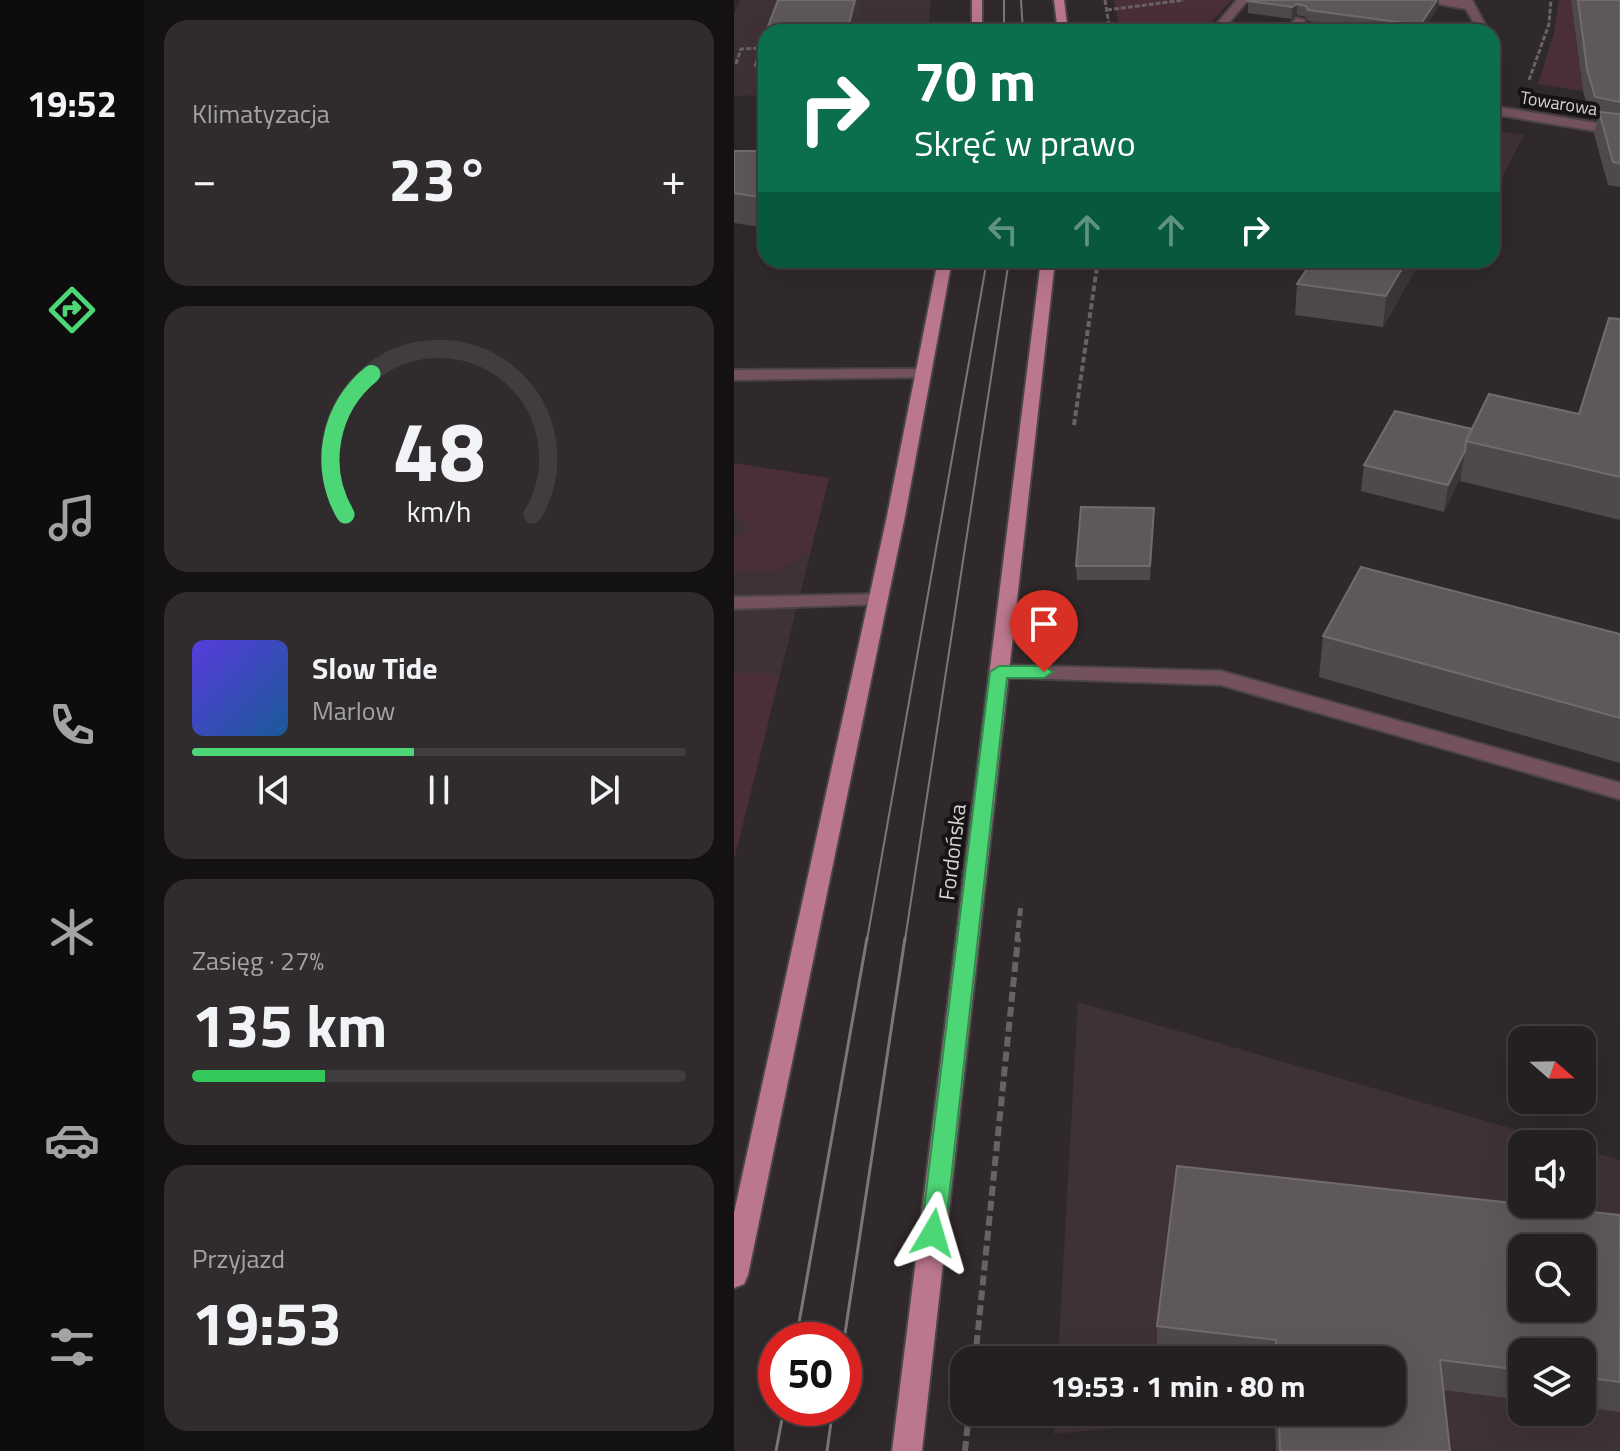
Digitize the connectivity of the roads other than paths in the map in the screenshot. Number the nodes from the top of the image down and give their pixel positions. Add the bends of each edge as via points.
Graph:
1 (977, 0) edge
2 (1059, 0) edge
3 (1243, 0) edge
4 (1422, 0) edge
5 (1468, 3) edge
6 (1300, 20) edge
7 (977, 24) edge
8 (1064, 24) edge
9 (1222, 24) edge
10 (1297, 24) edge
11 (1480, 24) edge
12 (1500, 111) edge
13 (1620, 131) edge
14 (944, 268) edge
15 (1047, 268) edge
16 (924, 374) junction
17 (734, 375) edge
18 (877, 600) junction
19 (734, 603) edge
20 (999, 672) junction
21 (1620, 791) edge
22 (738, 1240) edge
23 (734, 1275) edge
24 (907, 1451) edge

1 - 7 main road
2 - 8 main road
3 - 9 street
4 - 5 street
5 - 11 street
6 - 10 street
12 - 13 street, Towarowa
14 - 16 main road
15 - 20 main road, Fordońska
16 - 17 street
16 - 18 main road
18 - 19 street
18 - 22 main road
20 - 21 street via 1221,678
20 - 24 main road, Fordońska
22 - 23 main road

